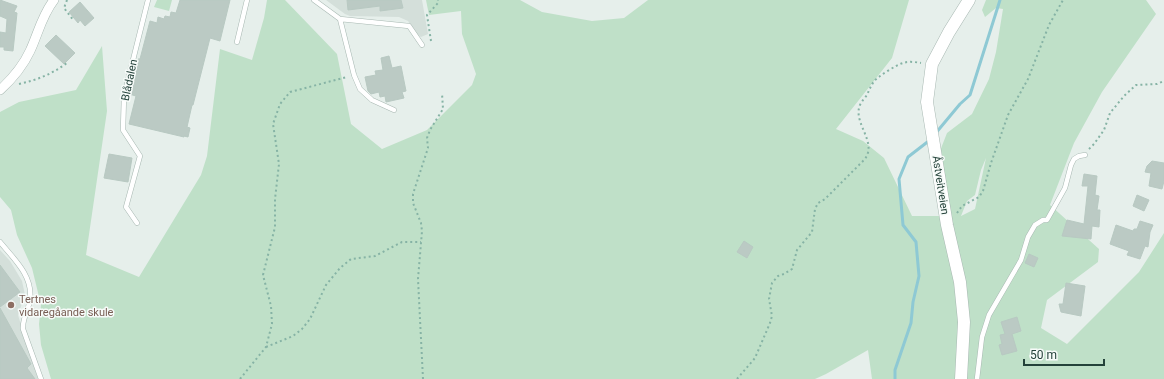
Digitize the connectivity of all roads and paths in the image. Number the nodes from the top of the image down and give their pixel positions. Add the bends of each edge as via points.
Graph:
1 (54, 0) edge
2 (67, 0) edge
3 (148, 0) edge
4 (247, 0) edge
5 (314, 0) edge
6 (438, 0) edge
7 (969, 0) edge
8 (1063, 0) edge
9 (340, 20) junction
10 (74, 21) dead end
11 (431, 41) dead end
12 (236, 42) dead end
13 (422, 45) dead end
14 (67, 63) dead end
15 (932, 64) junction
16 (354, 75) junction
17 (1164, 81) edge
18 (17, 85) dead end
19 (0, 90) edge
20 (442, 92) dead end
21 (394, 110) dead end
22 (1085, 155) joint
23 (137, 223) dead end
24 (947, 225) junction
25 (0, 242) edge
26 (422, 242) junction
27 (266, 347) junction
28 (41, 379) edge
29 (240, 379) edge
30 (423, 379) edge
31 (737, 379) edge
32 (961, 379) edge
33 (977, 379) edge

1 - 19 street via 22,66
2 - 10 path via 64,8
3 - 23 lane, Blådalen via 124,96 123,130 140,156 126,207
4 - 12 lane
5 - 9 lane
6 - 11 path via 427,15
7 - 15 street, Åstveitveien
8 - 24 path via 1049,26 1028,79 1008,115 983,191 979,197 960,208 953,223
9 - 13 lane via 409,26
9 - 16 lane
14 - 18 path via 52,74
15 - 24 street, Åstveitveien via 927,102
15 - 31 path via 902,63 876,80 868,89 859,106 858,116 867,136 868,154 825,199 818,203 812,232 797,250 792,269 778,276 772,283 769,299 772,316 770,323 755,358
16 - 21 lane via 360,89 372,100
16 - 27 path via 290,92 280,104 273,124 279,164 275,228 263,275 271,306 272,324
17 - 22 path via 1136,85 1124,96 1110,113 1104,130
20 - 26 path via 443,109 427,138 428,148 413,194
22 - 33 lane via 1074,159 1065,188 1048,220 1035,225 1028,237 1021,260 989,314 982,337
24 - 32 street, Åstveitveien via 960,282 964,322
25 - 28 lane via 24,272 30,284 30,300 22,322
26 - 27 path via 402,242 375,256 351,259 326,285 310,319 302,329 293,336
26 - 30 path via 418,279
27 - 29 path

